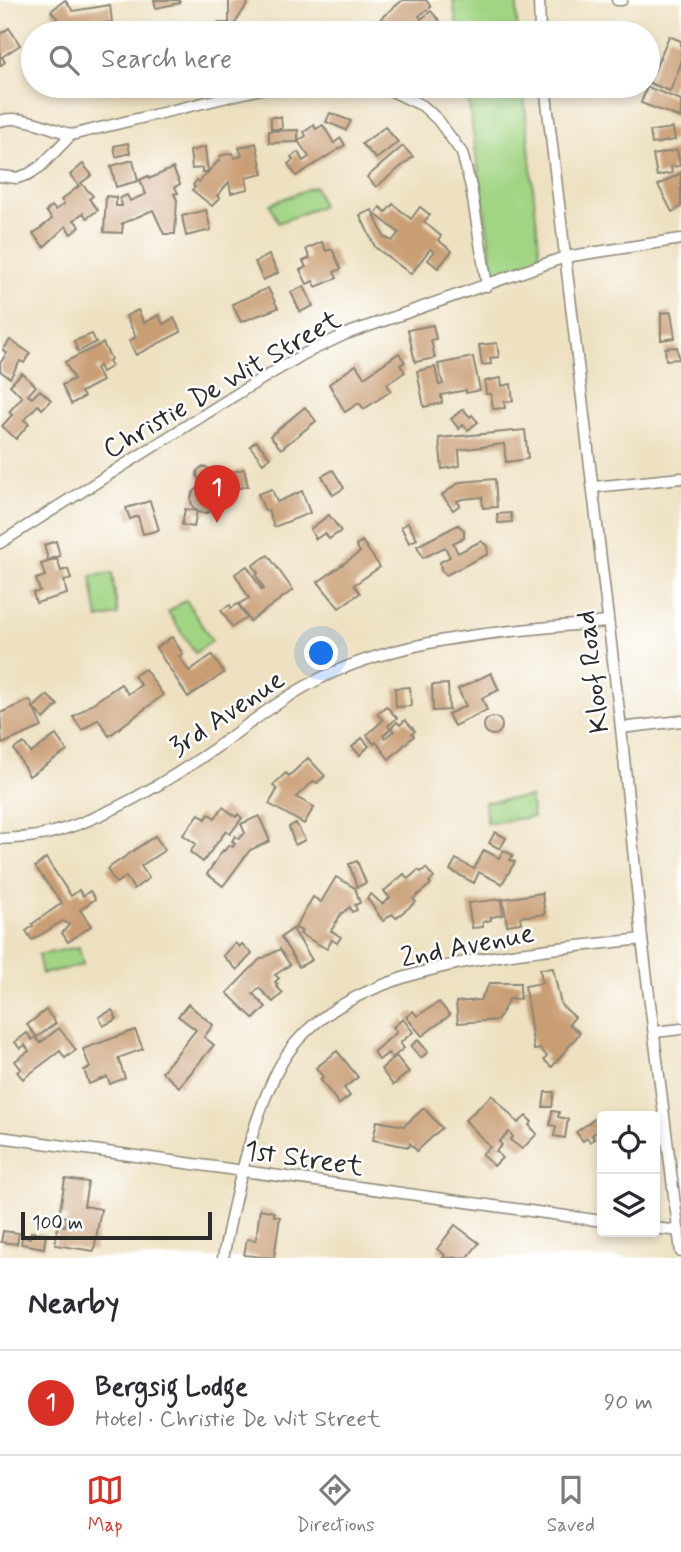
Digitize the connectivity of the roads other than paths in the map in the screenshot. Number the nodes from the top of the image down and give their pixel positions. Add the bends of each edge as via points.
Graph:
1 (539, 0) edge
2 (540, 21) edge
3 (224, 98) edge
4 (406, 98) edge
5 (546, 98) edge
6 (0, 121) edge
7 (71, 135) junction
8 (0, 176) edge
9 (681, 239) edge
10 (565, 257) junction
11 (486, 286) junction
12 (681, 478) edge
13 (594, 487) junction
14 (0, 543) edge
15 (608, 622) junction
16 (681, 721) edge
17 (621, 728) junction
18 (0, 839) edge
19 (642, 939) junction
20 (681, 1029) edge
21 (655, 1032) junction
22 (0, 1137) edge
23 (243, 1171) junction
24 (597, 1220) edge
25 (660, 1229) edge
26 (679, 1231) junction
27 (681, 1252) edge
28 (223, 1258) edge

1 - 2 street
3 - 7 street
4 - 11 street via 438,120 462,153
5 - 10 street, Kloof Road
6 - 7 street via 23,121
7 - 8 street via 29,174
9 - 10 street, Christie De Wit Street
10 - 11 street, Christie De Wit Street
10 - 13 street, Kloof Road
11 - 14 street, Christie De Wit Street via 378,321 304,354
12 - 13 street
13 - 15 street, Kloof Road
15 - 17 street, Kloof Road
15 - 18 street, 3rd Avenue via 442,639 400,649 325,676 292,694 213,750 110,810 41,835
16 - 17 street
17 - 19 street, Kloof Road
19 - 21 street, Kloof Road
19 - 23 street, 2nd Avenue via 427,969 333,1011 314,1024 282,1062
20 - 21 street
21 - 26 street, Kloof Road
22 - 23 street, 1st Street
23 - 24 street, 1st Street
23 - 28 street, 2nd Avenue
25 - 26 street
26 - 27 street, Kloof Road

